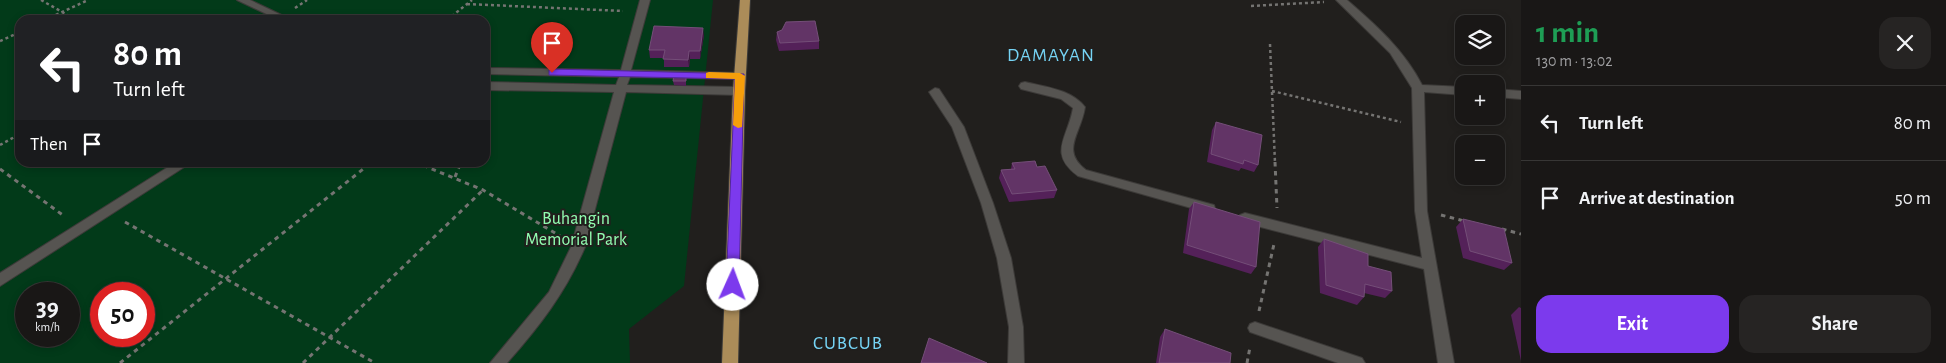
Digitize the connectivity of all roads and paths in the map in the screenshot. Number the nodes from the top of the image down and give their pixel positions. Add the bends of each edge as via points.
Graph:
1 (40, 0) edge
2 (88, 0) edge
3 (242, 0) edge
4 (472, 0) edge
5 (746, 0) edge
6 (1341, 1) edge
7 (467, 4) junction
8 (643, 6) edge
9 (1251, 6) dead end
10 (62, 12) junction
11 (56, 15) edge
12 (67, 15) edge
13 (276, 15) edge
14 (453, 15) edge
15 (15, 34) edge
16 (0, 41) edge
17 (490, 71) edge
18 (516, 72) junction
19 (624, 74) junction
20 (740, 76) junction
21 (490, 86) edge
22 (511, 86) junction
23 (1025, 86) dead end
24 (620, 88) junction
25 (1418, 88) junction
26 (1455, 90) edge
27 (740, 91) junction
28 (1272, 91) dead end
29 (935, 92) dead end
30 (1505, 94) edge
31 (1521, 95) edge
32 (1418, 126) junction
33 (15, 137) edge
34 (0, 145) edge
35 (178, 167) edge
36 (366, 167) edge
37 (428, 167) edge
38 (459, 167) edge
39 (0, 169) edge
40 (455, 177) junction
41 (483, 190) junction
42 (1421, 210) junction
43 (108, 212) junction
44 (1466, 221) edge
45 (1494, 228) edge
46 (81, 229) junction
47 (1521, 234) edge
48 (578, 247) junction
49 (1429, 265) junction
50 (225, 278) junction
51 (0, 280) edge
52 (1255, 328) dead end
53 (330, 337) junction
54 (120, 363) edge
55 (303, 363) edge
56 (375, 363) edge
57 (498, 363) edge
58 (730, 363) edge
59 (1016, 363) edge
60 (1357, 363) edge
61 (1446, 363) edge

1 - 10 path
2 - 10 path
3 - 13 street
4 - 7 path
5 - 20 main road
6 - 9 path
6 - 25 street via 1400,57
7 - 8 path
7 - 14 path
8 - 19 street
10 - 11 path
10 - 12 path
15 - 16 path
17 - 18 street
18 - 19 street
18 - 22 street
19 - 20 street
19 - 24 street
20 - 27 main road
21 - 22 street
22 - 24 street
23 - 49 street via 1065,96 1079,107 1065,159 1070,166 1090,176
24 - 27 street
24 - 48 street
25 - 26 street
25 - 32 street
27 - 58 main road
28 - 32 path
29 - 59 street via 958,127 1004,258 1016,327
30 - 31 street
32 - 42 street
33 - 34 path
35 - 43 street
36 - 50 path
37 - 40 path
38 - 40 path
39 - 46 path
40 - 41 path
41 - 48 path
41 - 53 path
42 - 44 path
42 - 49 street
43 - 46 street
43 - 50 path
45 - 47 path
46 - 51 street
48 - 57 street via 558,293
49 - 61 street
50 - 53 path
50 - 54 path
52 - 60 street
53 - 55 path
53 - 56 path

